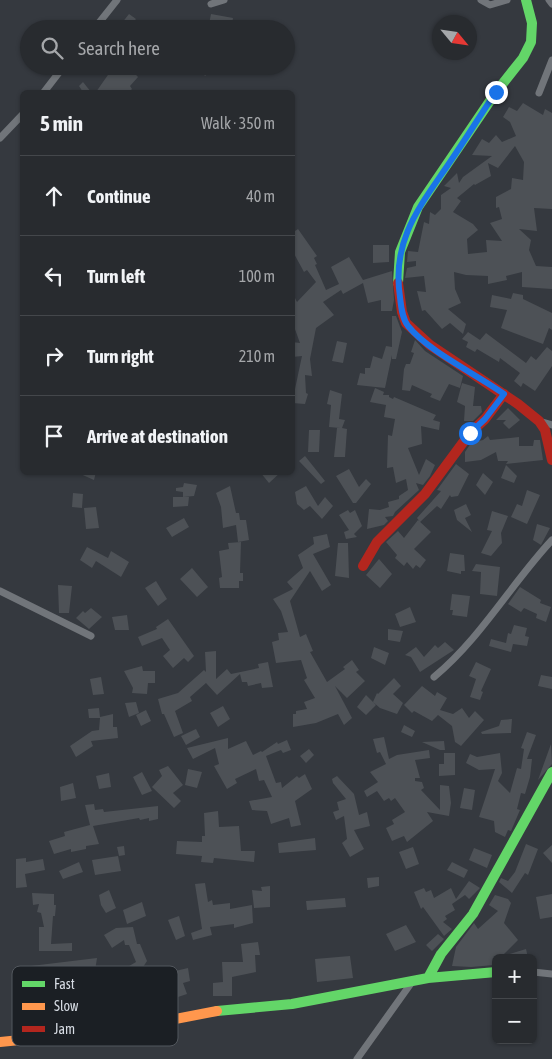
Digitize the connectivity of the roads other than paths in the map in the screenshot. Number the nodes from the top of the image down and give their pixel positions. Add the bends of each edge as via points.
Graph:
1 (117, 0) edge
2 (224, 0) edge
3 (481, 0) edge
4 (507, 0) edge
5 (526, 0) edge
6 (550, 0) edge
7 (211, 4) dead end
8 (552, 4) edge
9 (101, 20) edge
10 (552, 60) edge
11 (57, 75) edge
12 (46, 90) edge
13 (539, 93) dead end
14 (20, 117) edge
15 (0, 138) edge
16 (504, 394) junction
17 (539, 421) junction
18 (552, 425) edge
19 (552, 460) edge
20 (552, 540) edge
21 (363, 566) dead end
22 (0, 591) edge
23 (91, 636) dead end
24 (434, 677) dead end
25 (552, 772) edge
26 (492, 972) edge
27 (537, 972) edge
28 (552, 974) edge
29 (428, 978) junction
30 (412, 982) junction
31 (178, 1019) edge
32 (356, 1059) edge

1 - 9 street
2 - 7 street
3 - 4 street via 490,6
5 - 16 street via 532,23 531,42 418,206 402,245 398,268 399,294 406,323 430,345
6 - 8 street
10 - 13 street
11 - 12 street
14 - 15 street
16 - 17 street
16 - 21 street via 470,433 426,494 377,542
17 - 18 street
17 - 19 street via 545,430
20 - 24 street via 474,637
22 - 23 street
25 - 29 street via 473,914
26 - 29 street
27 - 28 street
29 - 30 street
30 - 31 street via 292,1004
30 - 32 street

